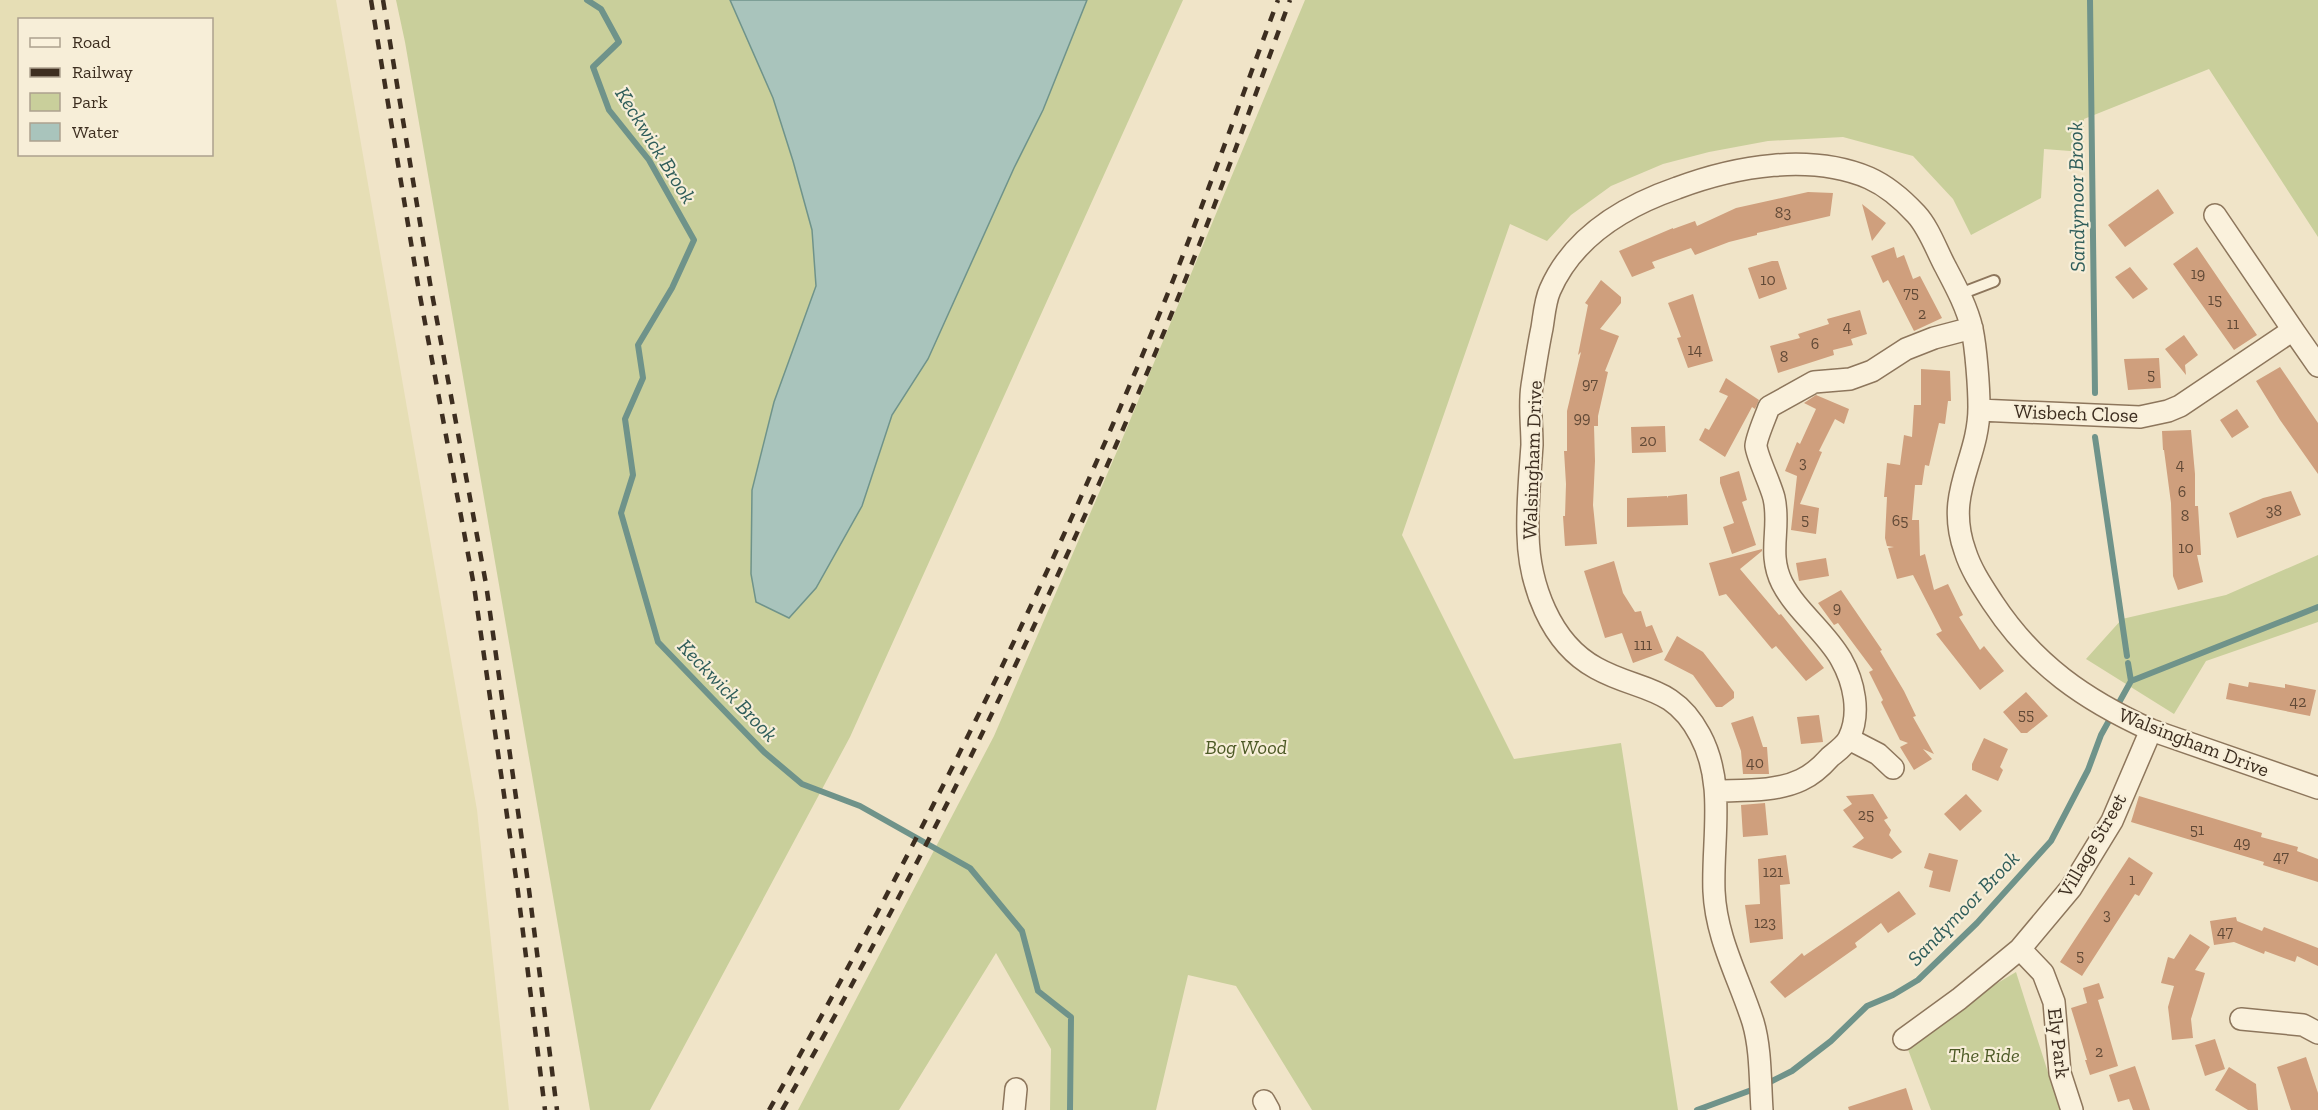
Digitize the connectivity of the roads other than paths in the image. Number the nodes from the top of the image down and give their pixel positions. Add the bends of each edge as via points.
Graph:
1 (2216, 215) dead end
2 (1994, 280) dead end
3 (1960, 294) junction
4 (1972, 328) junction
5 (2293, 330) junction
6 (2318, 366) edge
7 (1979, 410) junction
8 (2151, 730) junction
9 (1849, 739) junction
10 (1893, 768) dead end
11 (2318, 788) edge
12 (1716, 792) junction
13 (2020, 949) junction
14 (2241, 1019) dead end
15 (2318, 1033) edge
16 (1904, 1039) dead end
17 (1016, 1089) dead end
18 (1014, 1110) edge
19 (1762, 1110) edge
20 (2072, 1110) edge

1 - 5 street
2 - 3 lane
3 - 4 street, Walsingham Drive
3 - 12 street, Walsingham Drive via 1920,219 1895,195 1872,179 1829,166 1811,165 1724,174 1632,206 1591,235 1567,261 1548,293 1530,395 1527,535 1538,593 1567,646 1593,667 1672,700 1688,717 1709,756
4 - 7 street, Walsingham Drive
4 - 9 street via 1906,349 1872,371 1850,379 1814,382 1769,407 1756,446 1774,498 1774,552 1781,581 1791,599 1840,656 1855,692 1855,716
5 - 6 street
5 - 7 street, Wisbech Close via 2168,411 2140,417
7 - 8 street, Walsingham Drive via 1959,494 1958,520 1964,549 1976,577 2009,627 2051,671 2096,702
8 - 11 street, Walsingham Drive
8 - 13 street, Village Street via 2112,821 2071,888
9 - 10 street via 1878,754
9 - 12 street via 1801,780 1771,788
12 - 19 street, Walsingham Drive via 1717,920 1754,1026
13 - 16 street, Village Street
13 - 20 street, Ely Park via 2043,973 2055,1002 2060,1073
14 - 15 street via 2303,1025
17 - 18 street

